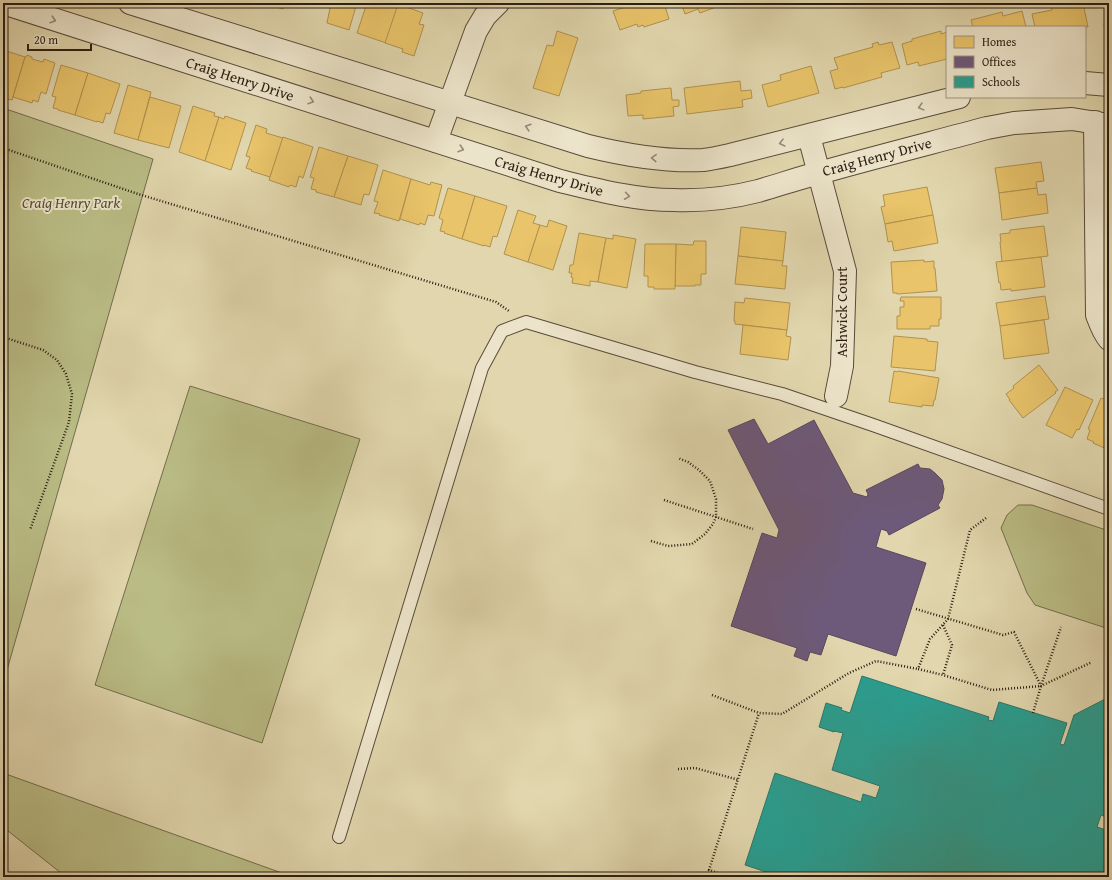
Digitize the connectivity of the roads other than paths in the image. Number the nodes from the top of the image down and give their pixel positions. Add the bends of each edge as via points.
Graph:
1 (3, 3) edge
2 (130, 3) edge
3 (498, 3) edge
4 (1086, 83) edge
5 (1109, 86) edge
6 (955, 98) edge
7 (450, 103) junction
8 (1102, 123) edge
9 (809, 136) junction
10 (436, 141) junction
11 (819, 173) junction
12 (1109, 339) edge
13 (836, 396) dead end
14 (1109, 509) edge
15 (339, 837) dead end

1 -> 10 street, Craig Henry Drive
2 - 7 street
3 - 7 street via 485,16 476,31
4 - 5 street
6 -> 9 street
9 -> 7 street via 703,160 646,158 588,146
7 - 10 street
8 - 11 street, Craig Henry Drive via 1072,119 1014,123
8 - 12 street via 1097,315
9 - 11 street, Ashwick Court
10 -> 11 street, Craig Henry Drive via 587,188 615,194 673,200 699,200 750,192
11 - 13 street, Ashwick Court via 845,271 842,366
14 - 15 lane via 782,394 695,372 526,322 502,331 482,368

